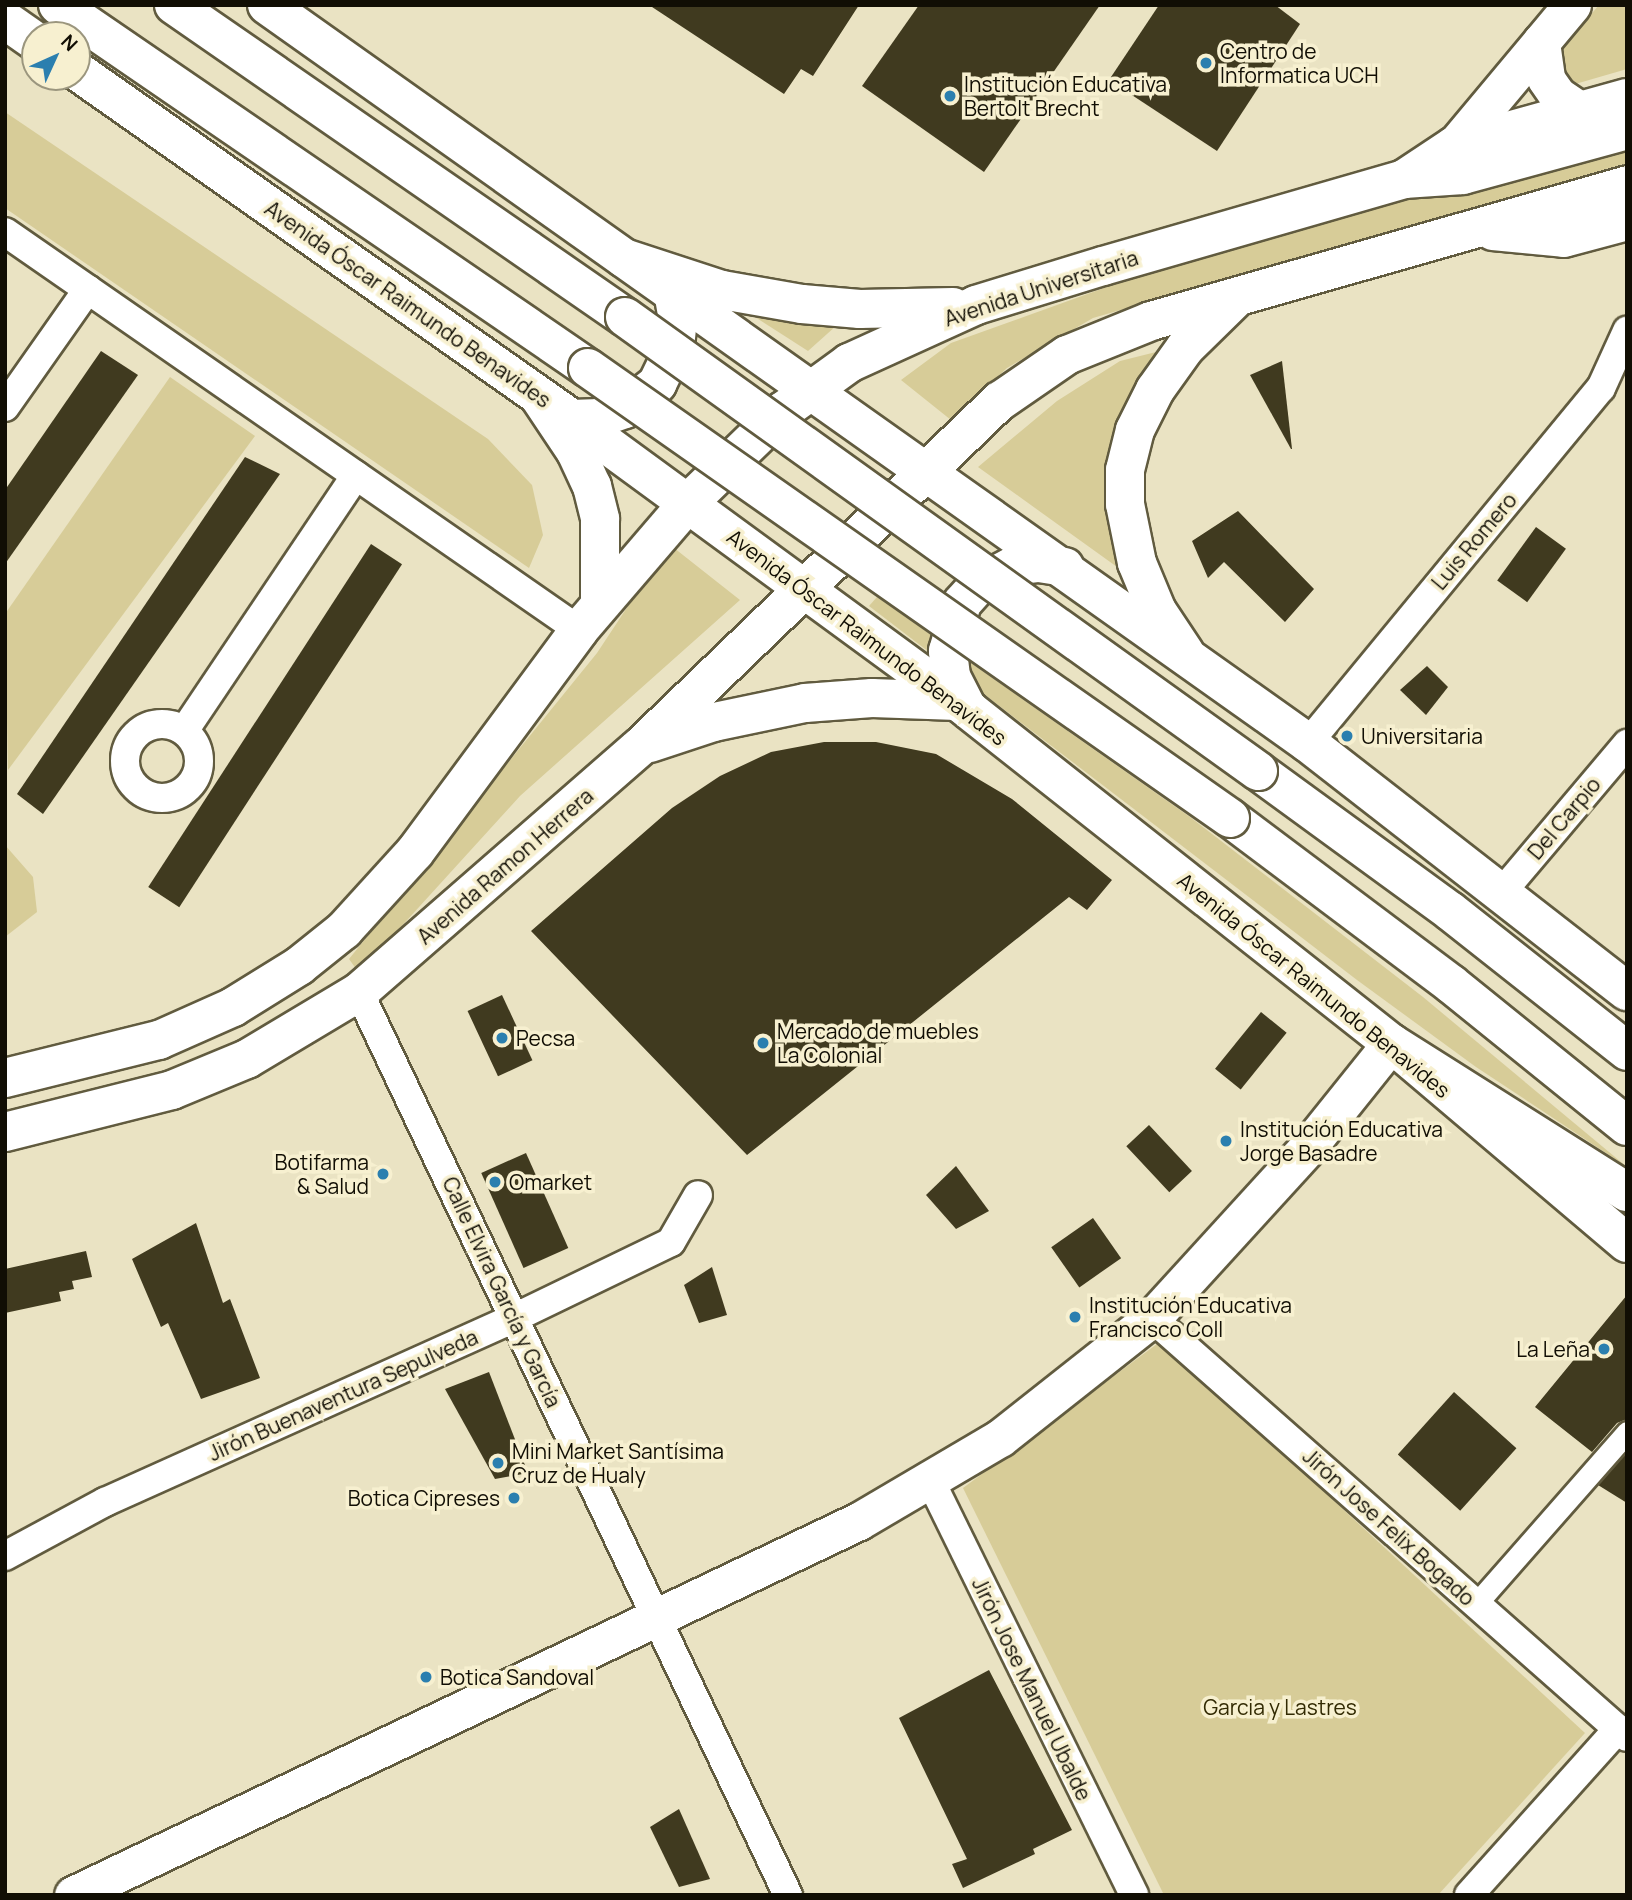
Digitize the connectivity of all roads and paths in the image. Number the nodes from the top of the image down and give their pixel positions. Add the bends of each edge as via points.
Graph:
1 (58, 5) edge
2 (174, 5) edge
3 (267, 5) edge
4 (1572, 5) edge
5 (5, 20) edge
6 (21, 31) edge
7 (1541, 43) junction
8 (91, 81) edge
9 (1627, 98) edge
10 (1581, 111) junction
11 (1627, 130) edge
12 (1454, 146) junction
13 (1404, 179) junction
14 (1627, 185) edge
15 (1627, 221) edge
16 (1473, 229) junction
17 (5, 232) edge
18 (624, 258) junction
19 (88, 289) junction
20 (673, 293) junction
21 (1242, 293) junction
22 (976, 305) junction
23 (1627, 331) edge
24 (810, 390) junction
25 (540, 398) junction
26 (5, 407) edge
27 (572, 419) junction
28 (925, 471) junction
29 (356, 475) junction
30 (687, 504) junction
31 (1065, 567) junction
32 (804, 589) junction
33 (590, 617) junction
34 (1185, 653) junction
35 (963, 706) junction
36 (184, 731) dead end
37 (1308, 743) junction
38 (1627, 744) edge
39 (641, 746) junction
40 (1502, 892) junction
41 (1627, 991) edge
42 (359, 992) junction
43 (1391, 1043) junction
44 (1627, 1051) edge
45 (5, 1078) edge
46 (1627, 1126) edge
47 (5, 1132) edge
48 (1627, 1192) edge
49 (698, 1195) dead end
50 (1627, 1243) edge
51 (514, 1318) junction
52 (1152, 1318) junction
53 (1627, 1432) edge
54 (931, 1482) junction
55 (5, 1556) edge
56 (1476, 1604) junction
57 (657, 1618) junction
58 (1622, 1733) edge
59 (73, 1895) edge
60 (788, 1895) edge
61 (1134, 1895) edge
62 (1469, 1895) edge

1 - 46 main road, bridge via 588,368 1230,818 1451,984
2 - 44 main road, bridge via 625,317 1258,771 1450,911
3 - 18 main road
4 - 7 street
5 - 6 main road
7 - 10 street via 1546,79 1557,95
7 - 12 street
8 - 25 main road, Avenida Óscar Raimundo Benavides
9 - 10 main road, Avenida Universitaria
10 - 12 main road, Avenida Universitaria
11 - 13 main road, Avenida Universitaria via 1463,175
12 - 13 main road, Avenida Universitaria
13 - 22 main road, Avenida Universitaria
14 - 16 main road
15 - 16 main road via 1564,238
16 - 21 main road
17 - 19 street
18 - 20 main road
18 - 22 main road via 722,289 802,304 918,310
19 - 26 street
19 - 29 street
20 - 24 main road
20 - 27 main road via 676,340 657,384 625,410 599,418
21 - 28 main road via 1151,321 1067,355 1000,401
21 - 34 main road via 1196,335 1162,380 1142,413 1126,462 1125,504 1137,563 1157,611
22 - 24 main road, Avenida Universitaria via 864,355
23 - 37 street, Luis Romero via 1601,388
24 - 28 main road
24 - 30 main road, Avenida Universitaria
25 - 27 main road, Avenida Óscar Raimundo Benavides
25 - 33 main road via 576,452 592,486 600,519
27 - 30 main road, Avenida Óscar Raimundo Benavides
28 - 31 main road
28 - 32 main road, Avenida Ramon Herrera
29 - 33 street
29 - 36 street
30 - 32 main road, Avenida Óscar Raimundo Benavides
30 - 33 main road
31 - 34 main road
31 - 35 main road via 1013,566 979,584 962,603 948,651 951,676
32 - 35 main road, Avenida Óscar Raimundo Benavides
32 - 39 main road, Avenida Ramon Herrera
33 - 45 main road via 415,852 344,930 299,966 233,1007 159,1040
34 - 37 main road
35 - 39 main road via 872,698 805,703 714,722
35 - 43 main road, Avenida Óscar Raimundo Benavides
37 - 40 main road
38 - 40 street, Del Carpio
39 - 42 main road, Avenida Ramon Herrera
40 - 41 main road
42 - 47 main road, Avenida Ramon Herrera via 247,1059 172,1090
42 - 51 street, Calle Elvira García y García
43 - 48 main road
43 - 50 main road, Avenida Óscar Raimundo Benavides
43 - 52 street via 1307,1148
49 - 51 street, Jirón Buenaventura Sepulveda via 671,1242
51 - 55 street, Jirón Buenaventura Sepulveda via 105,1502
51 - 57 street, Calle Elvira García y García
52 - 54 street via 1000,1438
52 - 56 street, Jirón Jose Felix Bogado
53 - 56 street
54 - 57 street
54 - 61 street, Jirón Jose Manuel Ubalde
56 - 58 street, Jirón Jose Felix Bogado
57 - 59 street
57 - 60 street, Calle Elvira García y García
58 - 62 street

